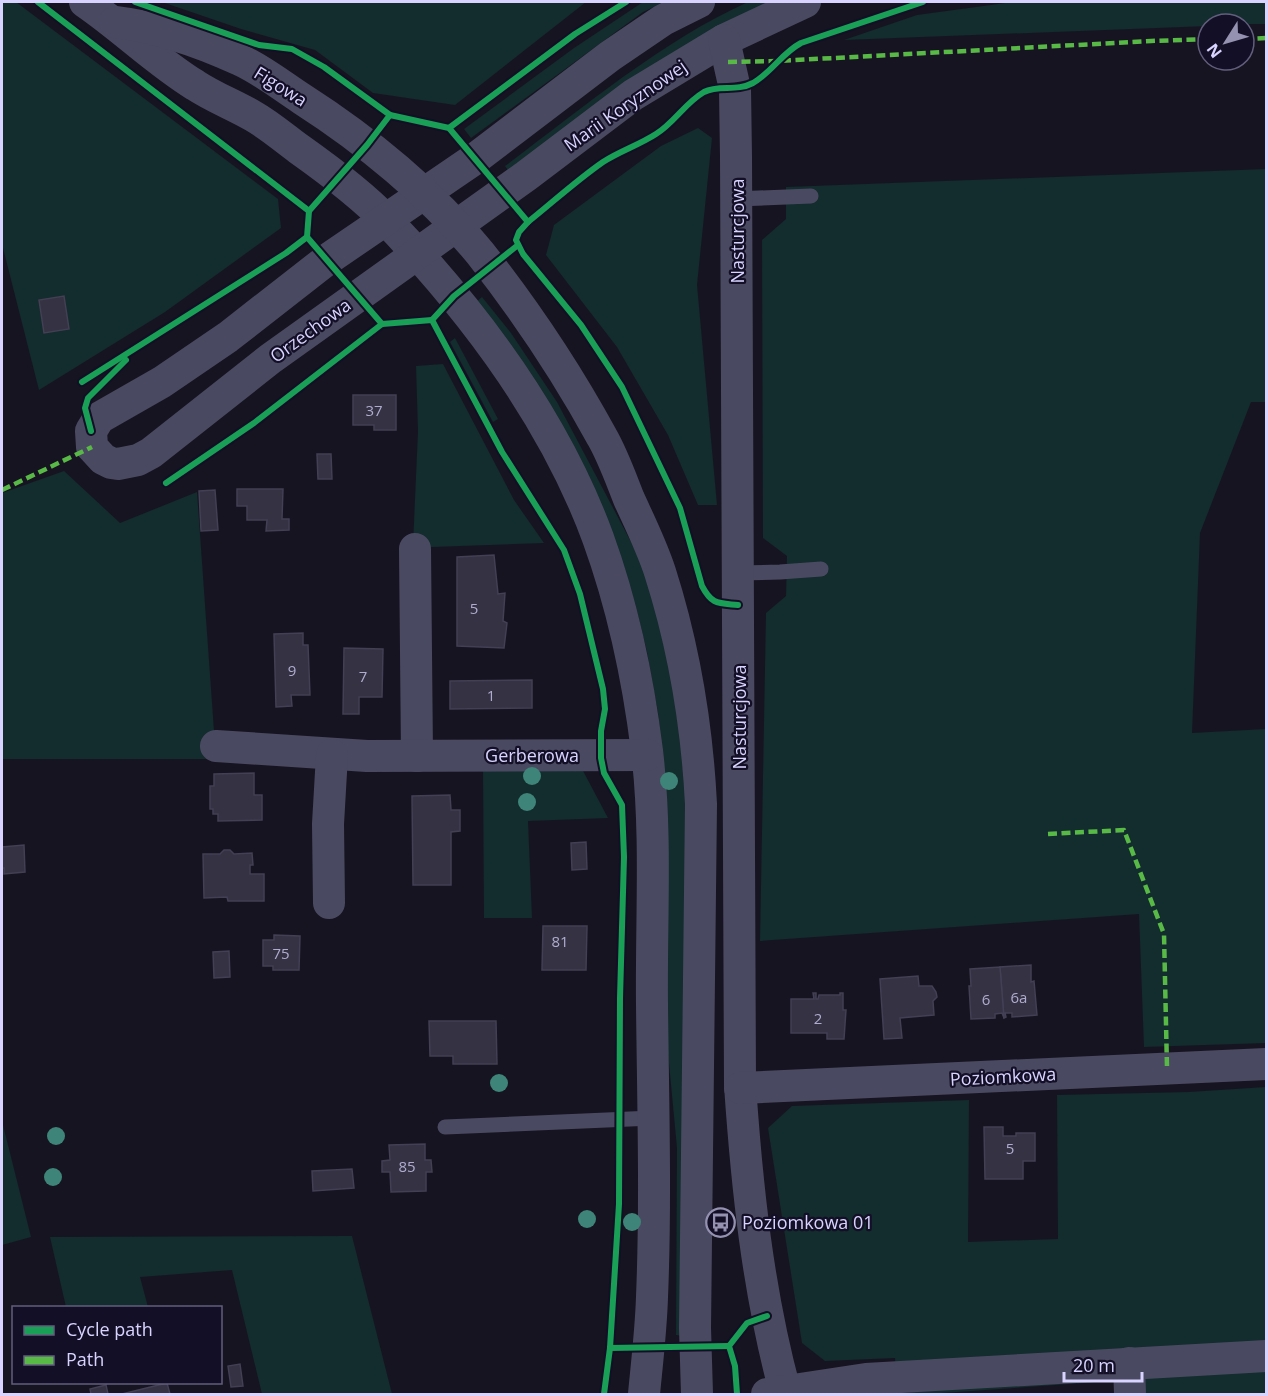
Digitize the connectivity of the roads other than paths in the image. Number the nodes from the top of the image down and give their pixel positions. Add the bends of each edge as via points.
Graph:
1 (85, 2) edge
2 (699, 2) edge
3 (805, 2) edge
4 (115, 22) junction
5 (724, 40) junction
6 (424, 194) junction
7 (811, 196) dead end
8 (736, 199) junction
9 (385, 219) junction
10 (455, 226) junction
11 (416, 253) junction
12 (415, 549) dead end
13 (821, 568) dead end
14 (738, 573) junction
15 (216, 746) dead end
16 (332, 754) junction
17 (647, 755) junction
18 (417, 756) junction
19 (329, 903) dead end
20 (1266, 1064) edge
21 (740, 1088) junction
22 (653, 1118) junction
23 (445, 1127) dead end
24 (1266, 1356) edge
25 (1129, 1363) junction
26 (776, 1393) edge
27 (644, 1395) edge
28 (697, 1395) edge
29 (1130, 1395) edge

1 - 4 street, Figowa
2 - 6 street via 663,20 610,56
3 - 5 street, Marii Koryznowej
4 - 6 street, Figowa via 182,37 242,61 344,126
4 - 9 street, Figowa via 137,44 196,86 257,118 339,178
5 - 8 street, Nasturcjowa via 735,89
5 - 10 street, Marii Koryznowej via 633,95
6 - 9 street
6 - 10 street, Figowa
7 - 8 lane
8 - 14 street, Nasturcjowa
9 - 11 street, Figowa
9 - 11 street, Orzechowa via 228,337 162,382 99,418 91,431 92,447 103,459 118,464 151,453 270,359
10 - 11 street, Orzechowa
10 - 28 street, Figowa via 480,253 538,332 603,438 659,568 674,616 699,754 701,804
11 - 17 street, Figowa via 488,340 566,467 597,535 619,606 639,689
12 - 18 street
13 - 14 lane
14 - 21 street, Nasturcjowa
15 - 16 street, Gerberowa
16 - 18 street, Gerberowa
16 - 19 street
17 - 18 street, Gerberowa
17 - 22 street, Figowa via 652,831
20 - 21 street, Poziomkowa
21 - 26 street, Nasturcjowa via 760,1277 774,1350
22 - 23 lane
22 - 27 street, Figowa via 652,1298
24 - 25 street
25 - 26 street via 867,1379
25 - 29 street

